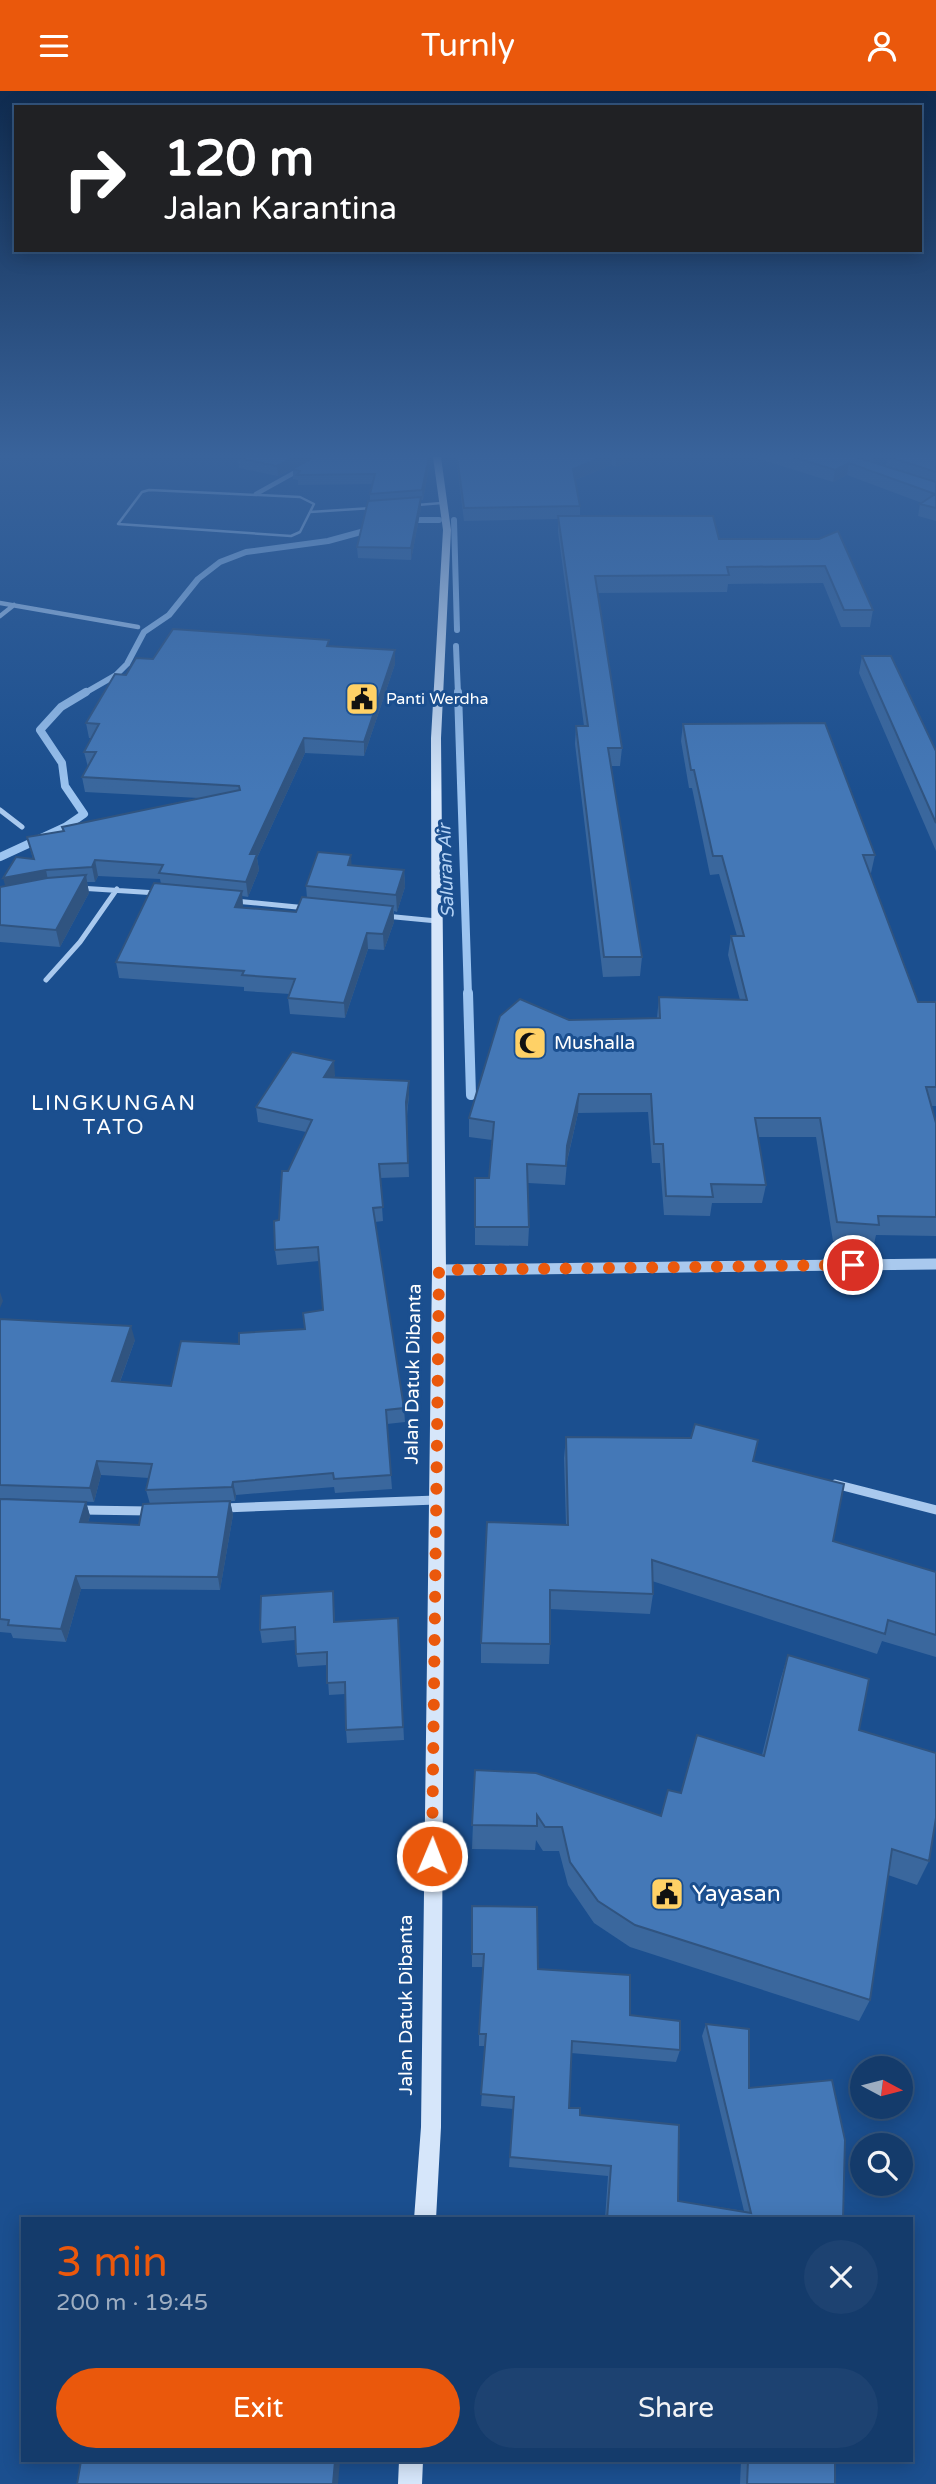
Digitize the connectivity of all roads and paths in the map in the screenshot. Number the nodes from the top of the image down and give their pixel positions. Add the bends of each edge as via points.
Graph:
1 (444, 569) edge
2 (0, 603) edge
3 (14, 605) junction
4 (0, 615) edge
5 (138, 627) dead end
6 (0, 810) edge
7 (22, 827) dead end
8 (72, 889) edge
9 (117, 889) junction
10 (159, 894) edge
11 (228, 900) edge
12 (312, 909) edge
13 (381, 916) edge
14 (437, 921) junction
15 (46, 980) dead end
16 (936, 1264) edge
17 (439, 1270) junction
18 (827, 1482) edge
19 (436, 1500) junction
20 (220, 1509) edge
21 (71, 1510) edge
22 (936, 1510) edge
23 (166, 1511) edge
24 (425, 2217) edge
25 (411, 2462) edge
26 (410, 2484) edge

1 - 14 main road, Jalan Datuk Dibanta via 436,738
2 - 3 street
3 - 4 street
3 - 5 street
6 - 7 street
8 - 9 street
9 - 10 street
9 - 15 street
11 - 12 street
13 - 14 street
14 - 17 main road, Jalan Datuk Dibanta
16 - 17 street
17 - 19 main road, Jalan Datuk Dibanta
18 - 22 street
19 - 20 street
19 - 24 main road, Jalan Datuk Dibanta via 431,2127
21 - 23 street
25 - 26 main road

